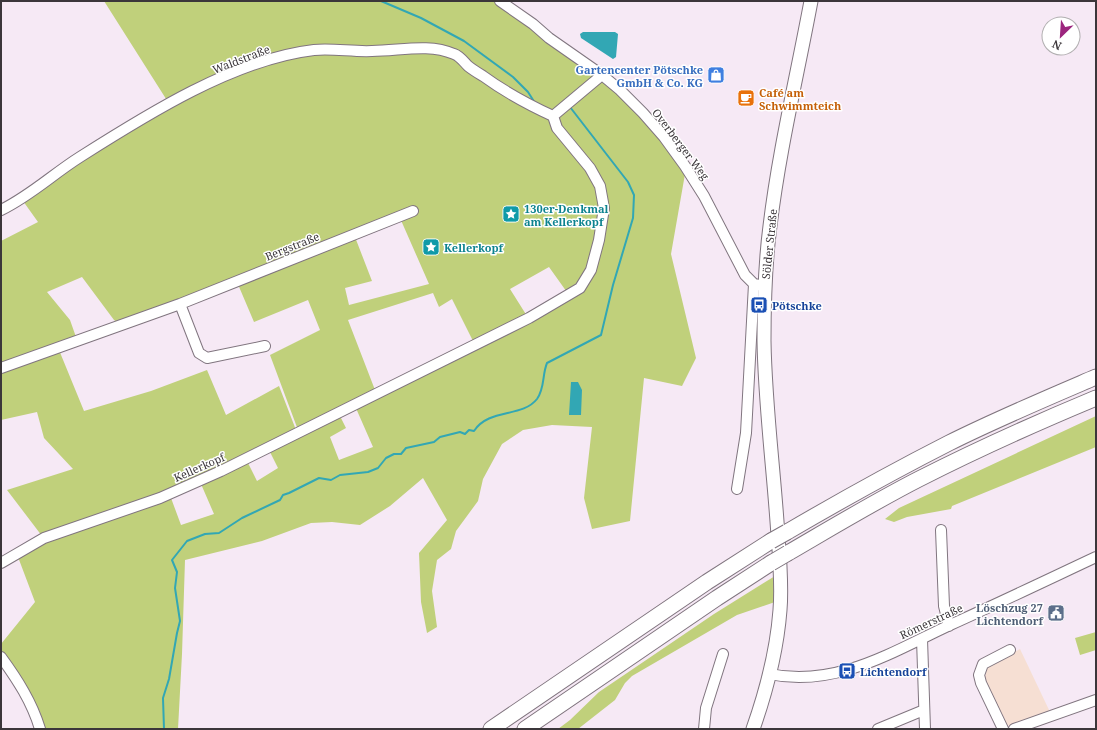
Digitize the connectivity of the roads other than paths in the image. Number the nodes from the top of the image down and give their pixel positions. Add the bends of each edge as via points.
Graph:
1 (500, 1) edge
2 (811, 1) edge
3 (602, 75) junction
4 (553, 116) junction
5 (1, 210) edge
6 (413, 211) dead end
7 (759, 285) junction
8 (180, 304) junction
9 (265, 346) dead end
10 (1, 368) edge
11 (1096, 377) edge
12 (1096, 398) edge
13 (737, 489) dead end
14 (940, 530) dead end
15 (1096, 557) edge
16 (1, 563) edge
17 (948, 626) junction
18 (922, 639) junction
19 (1010, 650) dead end
20 (723, 654) dead end
21 (1, 658) edge
22 (769, 674) junction
23 (1096, 700) edge
24 (924, 710) junction
25 (1034, 726) edge
26 (40, 729) edge
27 (492, 729) edge
28 (525, 729) edge
29 (704, 729) edge
30 (753, 729) edge
31 (878, 729) edge
32 (925, 729) edge
33 (1003, 729) edge
34 (1014, 729) edge

1 - 3 street, Overberger Weg
2 - 7 main road, Sölder Straße
3 - 4 street
3 - 7 street, Overberger Weg via 620,90 664,137 704,196 744,275
4 - 5 street, Waldstraße via 503,90 456,54 426,47 387,51 314,50 270,59 182,97 78,158 18,202
4 - 16 street, Kellerkopf via 557,128 597,180 604,208 591,270 580,288 529,318 221,471 160,498 44,538
6 - 8 street, Bergstraße
7 - 13 street via 746,433
7 - 22 main road, Sölder Straße via 781,586 778,625
8 - 9 street via 199,353 203,356 208,358
8 - 10 street, Bergstraße
11 - 27 highway, bridge via 950,443 855,492 707,582
12 - 28 highway, bridge via 919,479 852,515 728,590
14 - 17 street via 944,606
15 - 17 street, Römerstraße
17 - 18 street, Römerstraße
18 - 22 street, Römerstraße via 866,664 831,675 811,677
18 - 24 street
19 - 33 street via 983,664 979,675
20 - 29 street via 706,708
21 - 26 street via 27,695
22 - 30 main road, Sölder Straße
23 - 25 street
24 - 31 street
24 - 32 street
25 - 34 street

